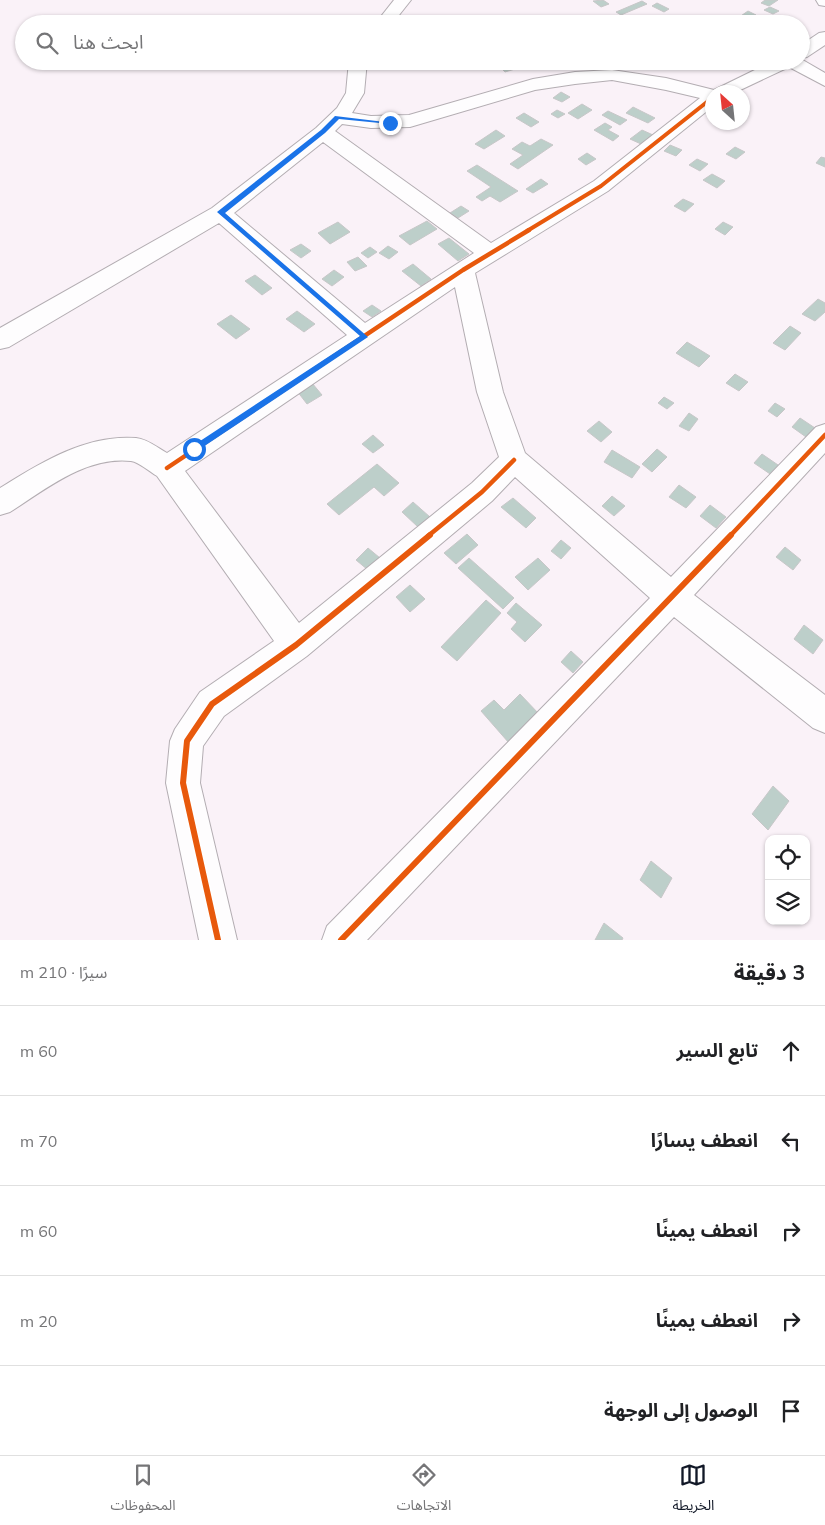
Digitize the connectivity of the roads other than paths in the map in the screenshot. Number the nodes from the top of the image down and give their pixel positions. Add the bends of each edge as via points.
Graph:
1 (403, 0) edge
2 (390, 15) edge
3 (825, 37) edge
4 (810, 47) edge
5 (357, 70) edge
6 (770, 70) edge
7 (806, 70) edge
8 (825, 80) edge
9 (737, 85) edge
10 (705, 95) edge
11 (705, 103) edge
12 (330, 124) junction
13 (220, 212) junction
14 (491, 254) junction
15 (463, 270) junction
16 (365, 337) junction
17 (0, 340) edge
18 (825, 435) edge
19 (514, 460) junction
20 (167, 468) junction
21 (0, 503) edge
22 (672, 597) junction
23 (296, 645) junction
24 (825, 716) edge
25 (218, 940) edge
26 (341, 940) edge

1 - 2 street
3 - 4 street
5 - 12 street via 355,93 344,111
6 - 9 street
7 - 8 street
10 - 12 street via 666,84 612,76 575,78 533,84 410,121
11 - 14 street via 601,186
12 - 13 street
12 - 14 street
13 - 16 street
13 - 17 street
14 - 15 street
15 - 16 street
15 - 19 street via 490,392
16 - 20 street
18 - 22 street
19 - 22 street
19 - 23 street via 482,492
20 - 21 street via 137,449 103,451 58,466
20 - 23 street
22 - 24 street
22 - 26 street
23 - 25 street via 212,704 186,741 183,783

